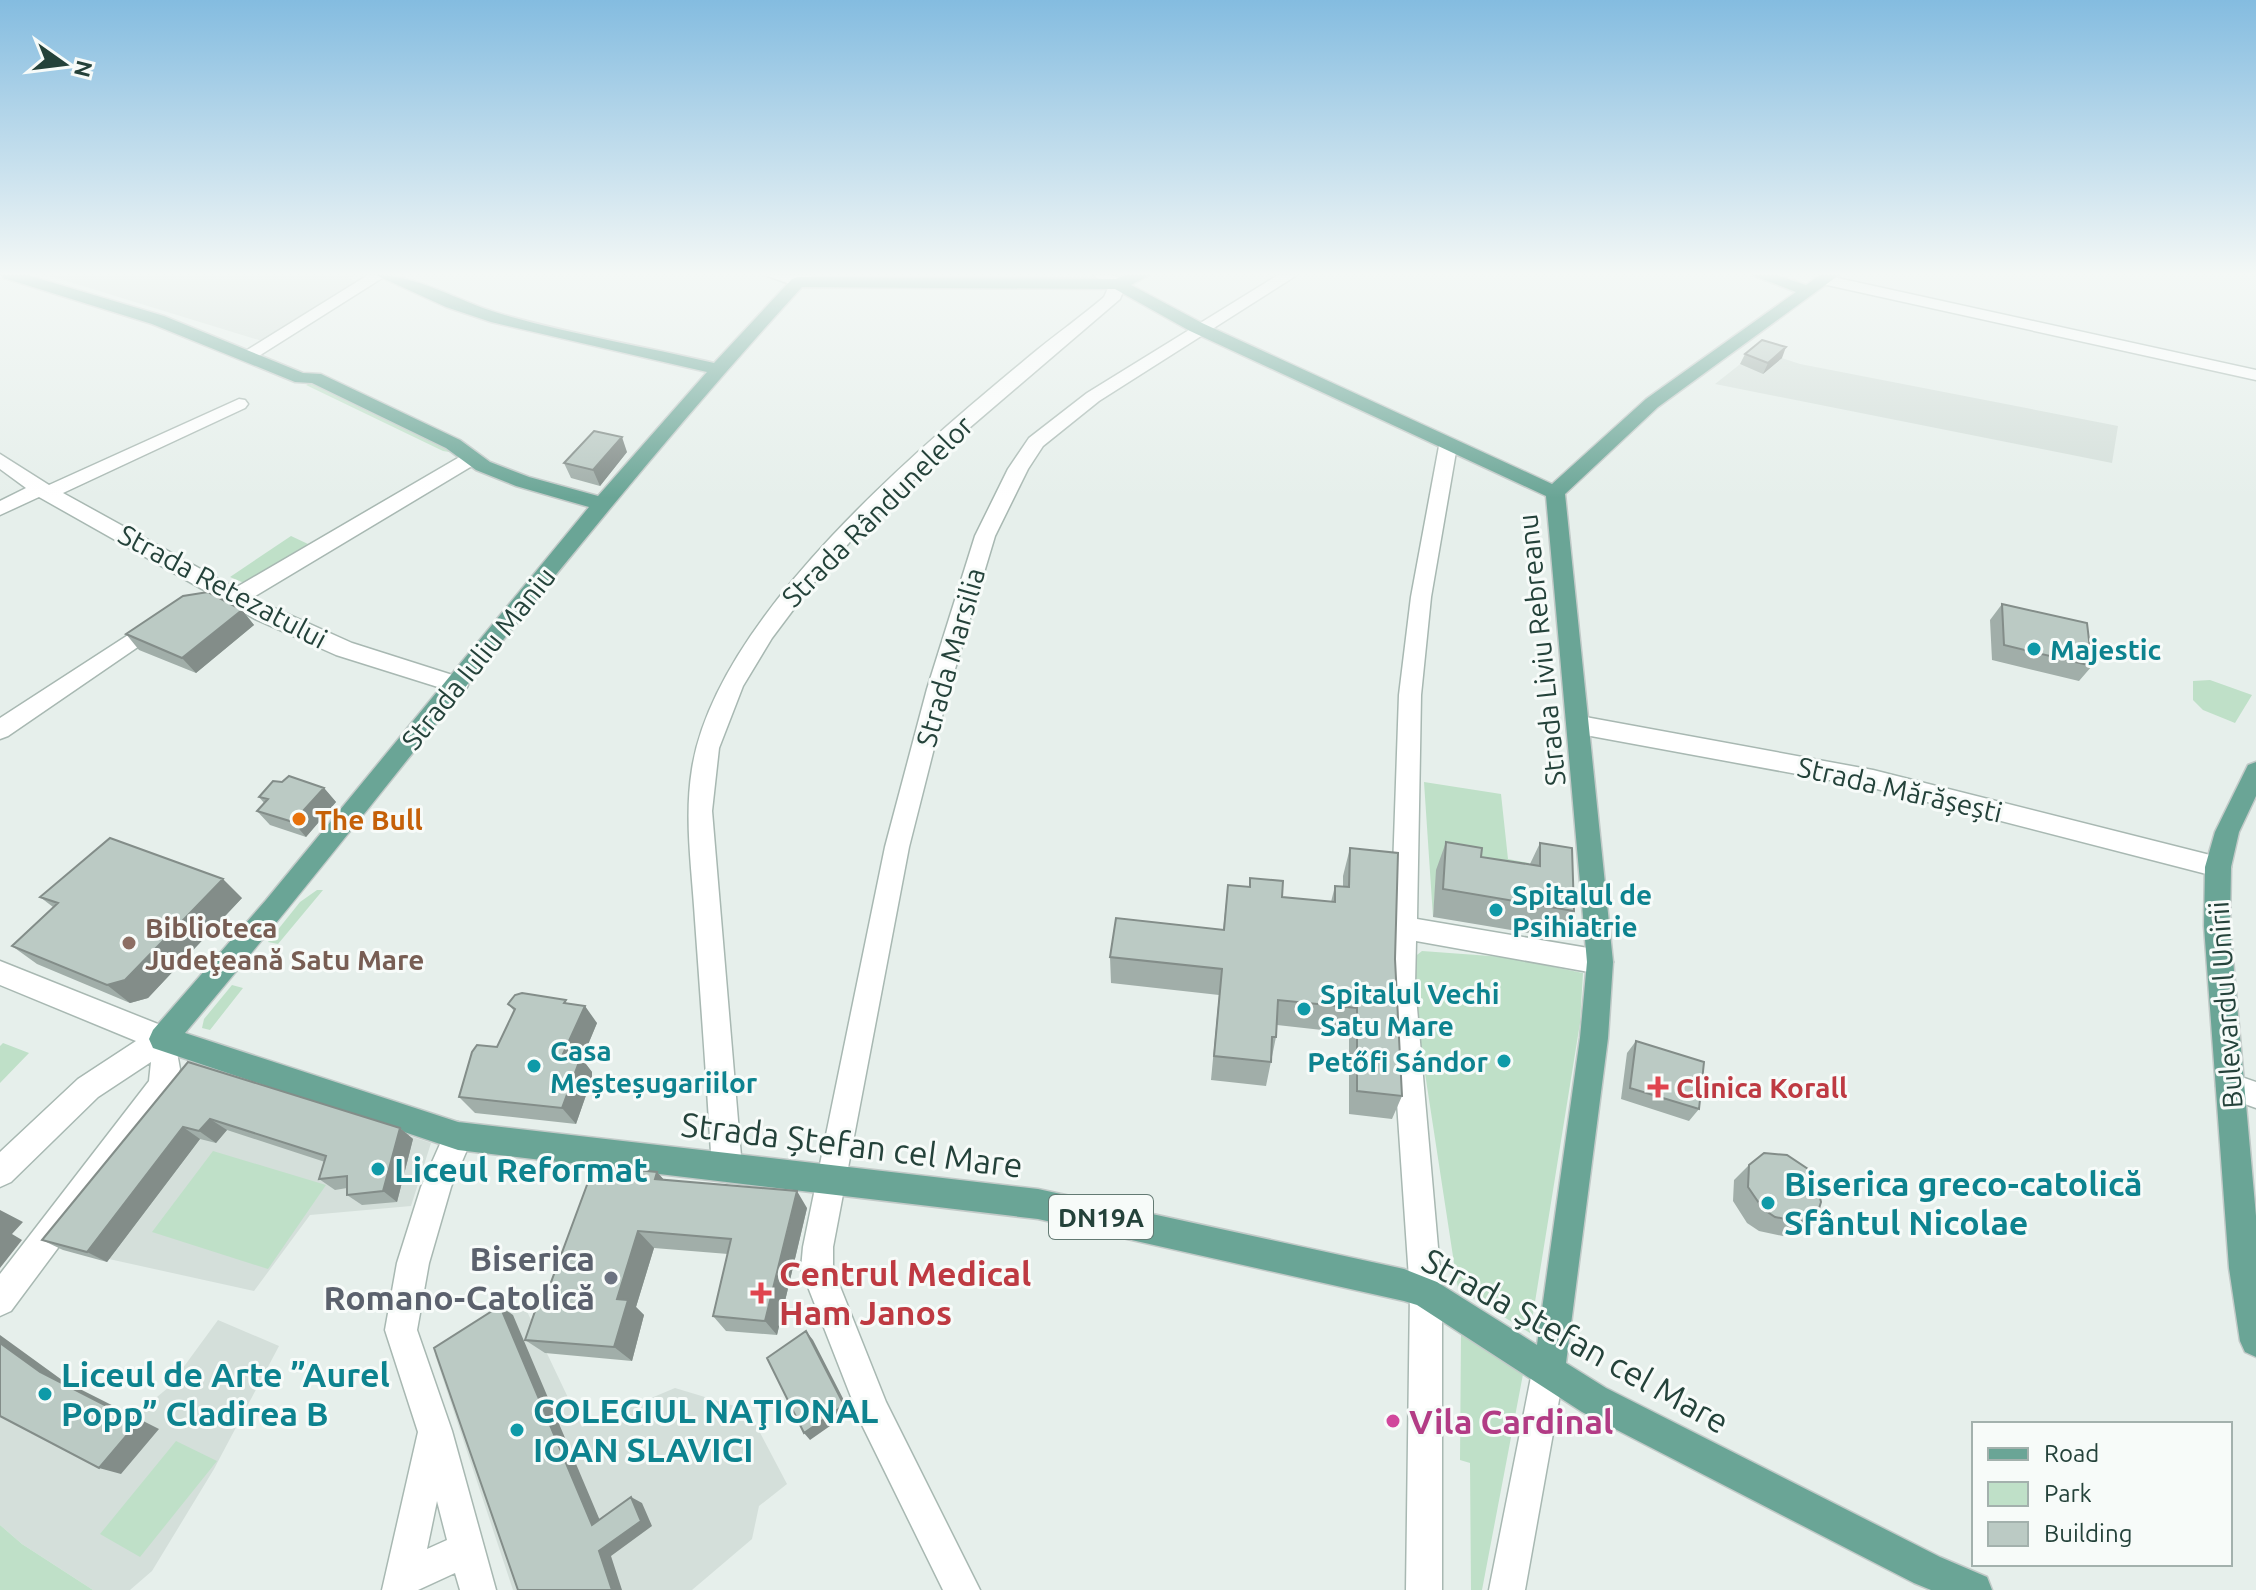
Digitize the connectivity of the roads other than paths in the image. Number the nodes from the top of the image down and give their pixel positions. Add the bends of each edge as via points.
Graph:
1 (233, 349) edge
2 (258, 349) edge
3 (632, 349) edge
4 (736, 349) edge
5 (1047, 349) edge
6 (1172, 349) edge
7 (1241, 349) edge
8 (1727, 349) edge
9 (2143, 349) edge
10 (248, 355) junction
11 (718, 369) junction
12 (2256, 375) edge
13 (239, 404) dead end
14 (1448, 446) junction
15 (467, 457) junction
16 (0, 460) edge
17 (44, 490) junction
18 (1555, 493) junction
19 (602, 504) junction
20 (0, 509) edge
21 (214, 585) junction
22 (195, 598) edge
23 (235, 598) junction
24 (172, 614) edge
25 (457, 685) junction
26 (1580, 725) junction
27 (0, 730) edge
28 (2256, 771) edge
29 (2218, 867) junction
30 (1404, 928) junction
31 (1600, 962) junction
32 (0, 973) edge
33 (163, 1039) junction
34 (2243, 1090) edge
35 (458, 1136) junction
36 (727, 1168) junction
37 (0, 1172) edge
38 (832, 1181) junction
39 (1426, 1293) junction
40 (0, 1300) edge
41 (2256, 1341) edge
42 (1548, 1372) junction
43 (435, 1431) junction
44 (466, 1550) junction
45 (402, 1584) edge
46 (478, 1590) edge
47 (962, 1590) edge
48 (1424, 1590) edge
49 (1507, 1590) edge
50 (1974, 1590) edge

1 - 10 main road
2 - 10 street
3 - 11 main road
4 - 11 main road, Strada Iuliu Maniu
5 - 36 street, Strada Rândunelelor via 875,506 770,621 710,738 700,811
6 - 38 street, Strada Marsilia via 1093,397 1036,442 985,536 897,847
7 - 14 main road
8 - 18 main road, Strada Liviu Rebreanu via 1652,403
9 - 12 street
10 - 15 main road via 301,378 299,388 441,454
11 - 19 main road, Strada Iuliu Maniu
13 - 17 street
14 - 18 main road
14 - 30 street via 1410,695
15 - 19 main road via 520,480
15 - 23 street
16 - 17 street, Strada Retezatului
17 - 20 street
17 - 21 street, Strada Retezatului
18 - 26 main road, Strada Liviu Rebreanu
19 - 25 main road, Strada Iuliu Maniu
21 - 22 street
21 - 23 street, Strada Retezatului
23 - 25 street, Strada Retezatului via 344,649
24 - 27 street
25 - 33 main road, Strada Iuliu Maniu
26 - 29 street, Strada Mărășești via 1873,779
26 - 31 main road, Strada Liviu Rebreanu
28 - 29 main road, Bulevardul Unirii via 2227,832
29 - 34 main road, Bulevardul Unirii via 2217,926
30 - 31 street
30 - 39 street via 1402,985
31 - 42 main road, Strada Liviu Rebreanu
32 - 33 street, Strada Ștefan cel Mare / DN19A
33 - 35 main road, Strada Ștefan cel Mare / DN19A
33 - 37 street via 88,1088
33 - 40 street via 166,1069 161,1087
34 - 41 main road, Bulevardul Unirii via 2245,1268
35 - 36 main road, Strada Ștefan cel Mare / DN19A
35 - 43 street via 413,1263 401,1330
36 - 38 main road, Strada Ștefan cel Mare / DN19A
38 - 39 main road, Strada Ștefan cel Mare / DN19A via 1038,1204
38 - 47 street, Strada Marsilia via 818,1247 823,1288 874,1413
39 - 42 main road, Strada Ștefan cel Mare / DN19A
39 - 48 street
42 - 49 street
42 - 50 main road, Strada Ștefan cel Mare / DN19A
43 - 44 street
43 - 45 street
44 - 45 street
44 - 46 street

